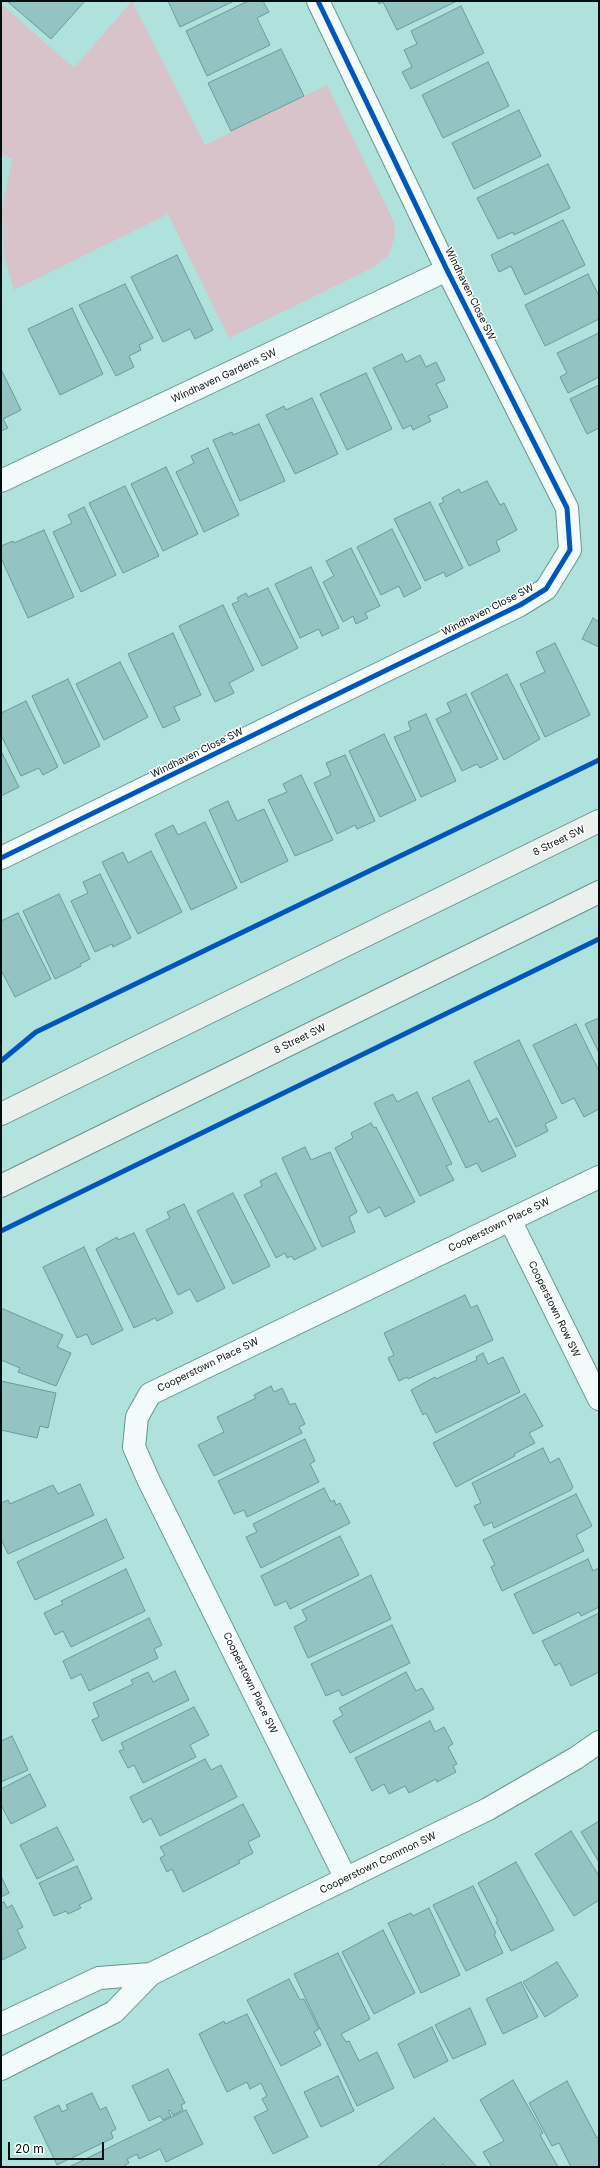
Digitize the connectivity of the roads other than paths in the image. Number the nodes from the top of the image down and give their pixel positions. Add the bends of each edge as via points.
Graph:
1 (318, 1) edge
2 (447, 270) junction
3 (1, 481) edge
4 (599, 821) edge
5 (1, 858) edge
6 (599, 892) edge
7 (1, 1114) edge
8 (599, 1177) edge
9 (1, 1186) edge
10 (510, 1220) junction
11 (599, 1399) edge
12 (599, 1742) edge
13 (346, 1879) junction
14 (151, 1974) junction
15 (1, 2024) edge
16 (1, 2069) edge

1 - 2 street, Windhaven Close SW
2 - 3 street, Windhaven Gardens SW
2 - 5 street, Windhaven Close SW via 567,508 570,550 546,589 481,625
4 - 7 main road, 8 Street SW
6 - 9 main road, 8 Street SW
8 - 10 street, Cooperstown Place SW
10 - 11 street, Cooperstown Row SW
10 - 13 street, Cooperstown Place SW via 150,1394 137,1417 134,1447 145,1472
12 - 13 street, Cooperstown Common SW via 488,1809
13 - 14 street, Cooperstown Common SW
14 - 15 street, Cooperstown Common SW via 100,1978
14 - 16 street, Cooperstown Common SW via 114,2012

